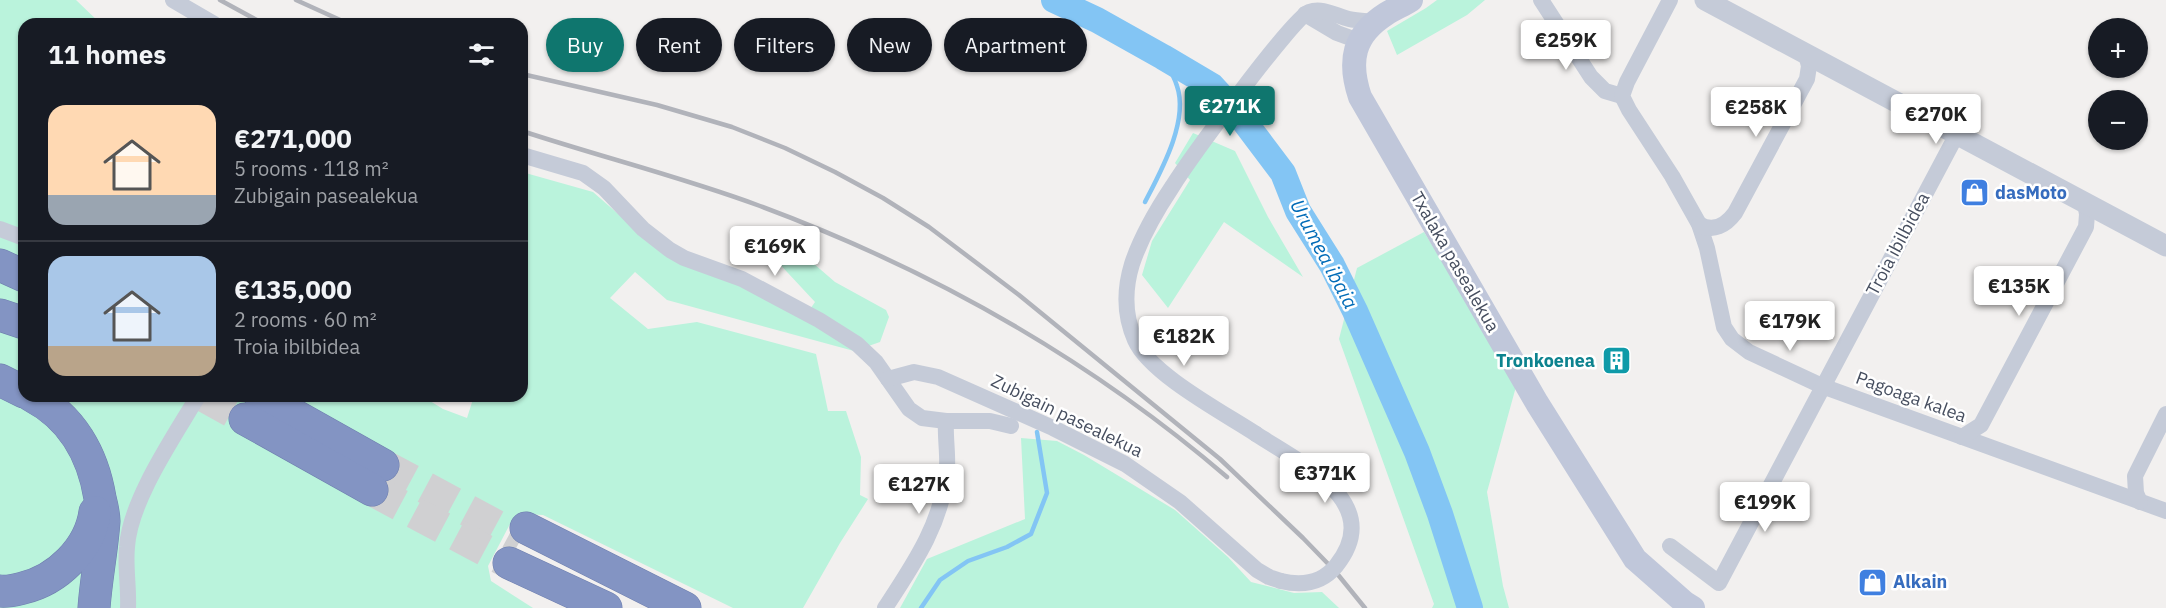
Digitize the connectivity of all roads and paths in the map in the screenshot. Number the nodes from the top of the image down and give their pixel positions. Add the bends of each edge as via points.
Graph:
1 (173, 0) edge
2 (1411, 0) edge
3 (1541, 0) edge
4 (1670, 0) edge
5 (1705, 0) edge
6 (1305, 14) junction
7 (204, 18) edge
8 (1376, 21) junction
9 (1359, 41) junction
10 (1806, 54) junction
11 (1622, 96) junction
12 (1957, 134) junction
13 (528, 157) edge
14 (2085, 203) junction
15 (1699, 224) junction
16 (0, 229) edge
17 (18, 236) edge
18 (2166, 246) edge
19 (0, 265) edge
20 (18, 273) edge
21 (0, 287) edge
22 (18, 293) edge
23 (0, 315) edge
24 (18, 321) edge
25 (0, 331) edge
26 (18, 336) edge
27 (888, 379) junction
28 (0, 380) edge
29 (1822, 386) junction
30 (18, 389) edge
31 (43, 402) edge
32 (195, 402) edge
33 (291, 402) edge
34 (253, 407) tunnel mouth
35 (2166, 414) edge
36 (946, 421) junction
37 (1011, 426) dead end
38 (1962, 437) junction
39 (98, 485) junction
40 (2140, 502) junction
41 (2166, 511) edge
42 (518, 543) junction
43 (1670, 546) dead end
44 (0, 591) edge
45 (94, 608) edge
46 (128, 608) edge
47 (606, 608) edge
48 (679, 608) edge
49 (685, 608) edge
50 (885, 608) edge
51 (1693, 608) edge

1 - 7 street
2 - 8 main road, Txalaka pasealekua
3 - 11 street via 1591,77 1605,92
4 - 11 street
5 - 10 street
6 - 8 street via 1328,12
6 - 9 street
6 - 27 street, Zubigain pasealekua, bridge via 1260,68 1150,223 1135,256 1126,302 1140,349 1161,371 1330,483 1343,500 1351,526 1341,559 1329,573 1302,584 1269,578 1148,479 1088,445 938,377 914,372
8 - 9 main road, Txalaka pasealekua
9 - 51 main road, Txalaka pasealekua via 1353,75 1360,97 1537,403 1635,559
10 - 12 street
10 - 15 street via 1807,79 1735,213 1728,222 1713,228
11 - 15 street, Pagoaga kalea
12 - 14 street
12 - 29 street, Troia ibilbidea
13 - 27 street via 583,173 670,250 742,279 819,320 864,348
14 - 18 street
14 - 38 street via 2086,226 1981,425
15 - 29 street, Pagoaga kalea via 1721,317 1732,339 1749,352
16 - 17 street
19 - 20 highway
21 - 22 highway
23 - 24 highway
25 - 26 highway
27 - 36 street via 914,414
28 - 30 highway
29 - 38 street, Pagoaga kalea
29 - 43 street, Troia ibilbidea via 1719,583
31 - 39 highway via 74,429 89,455
32 - 46 street via 145,489 133,519 127,547
33 - 34 highway via 381,470
35 - 40 street via 2135,476
36 - 37 street
36 - 50 street via 947,467 939,509 917,559
38 - 40 street, Pagoaga kalea
39 - 44 highway via 94,517 76,554 37,585
39 - 45 highway via 104,519
40 - 41 street, Pagoaga kalea
42 - 47 highway
42 - 48 highway
42 - 49 highway

